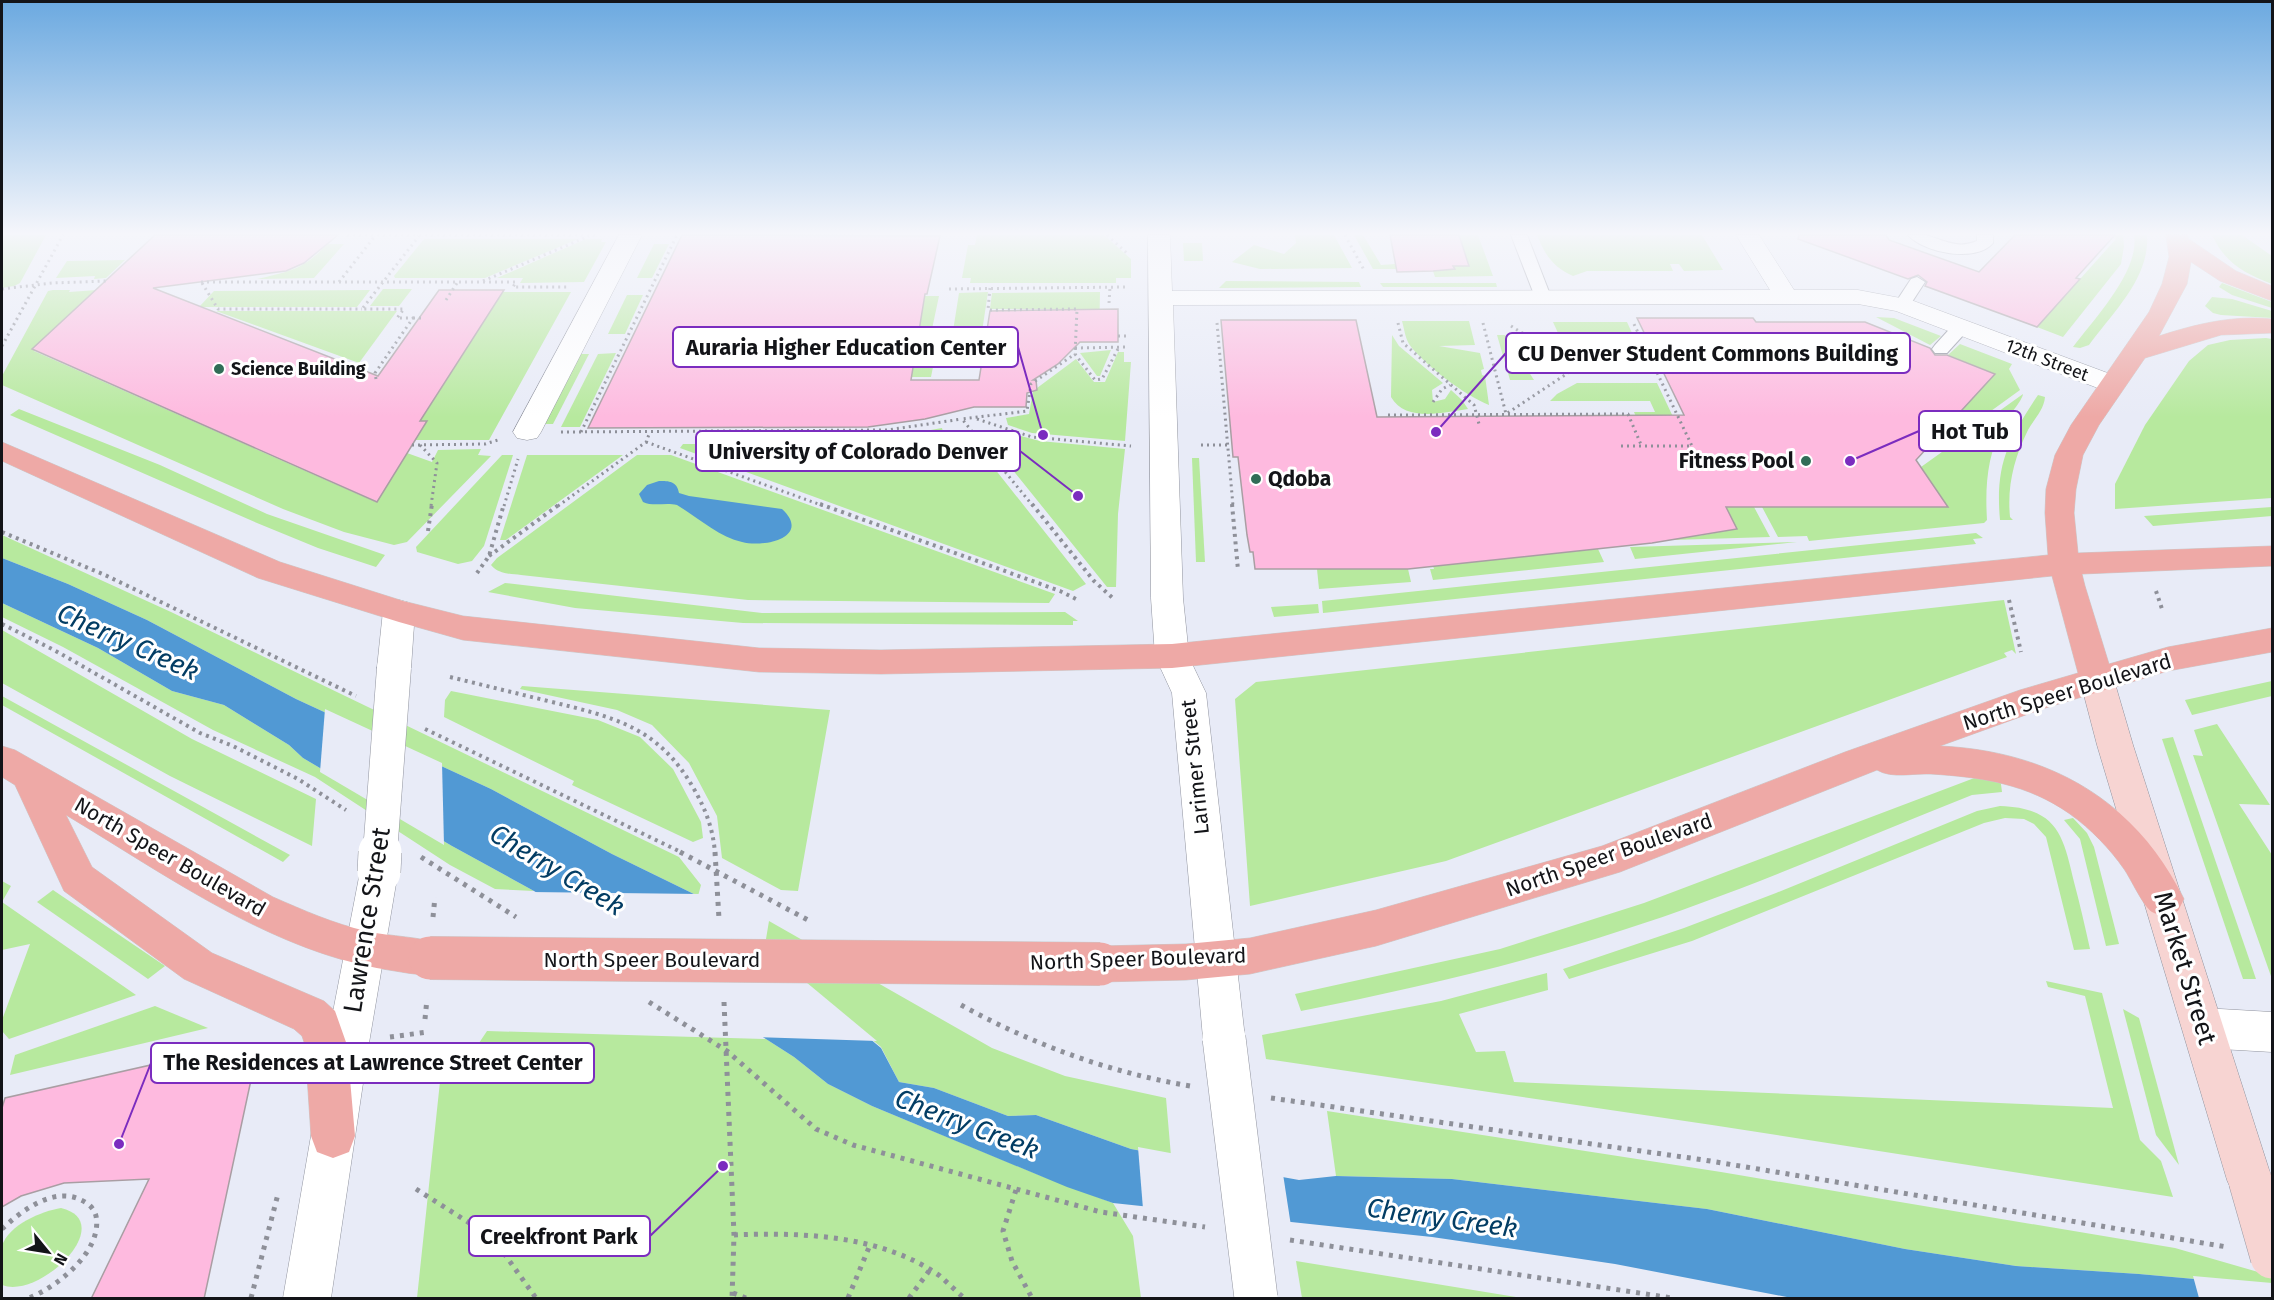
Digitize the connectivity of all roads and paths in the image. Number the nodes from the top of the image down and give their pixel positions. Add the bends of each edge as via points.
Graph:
1 (28, 296) edge
2 (210, 296) edge
3 (373, 296) edge
4 (449, 296) edge
5 (599, 296) edge
6 (650, 296) edge
7 (989, 296) edge
8 (1109, 296) edge
9 (1147, 296) edge
10 (1270, 296) edge
11 (1786, 296) joint
12 (1908, 296) edge
13 (2168, 296) edge
14 (1543, 297) joint
15 (1378, 298) joint
16 (446, 300) dead end
17 (1109, 303) dead end
18 (1902, 305) junction
19 (362, 309) junction
20 (1216, 316) dead end
21 (1398, 316) dead end
22 (1482, 316) dead end
23 (1630, 316) dead end
24 (413, 318) junction
25 (422, 318) dead end
26 (1505, 322) dead end
27 (2272, 326) edge
28 (1961, 327) junction
29 (2, 346) edge
30 (622, 347) junction
31 (1076, 348) junction
32 (1941, 349) dead end
33 (2138, 352) junction
34 (1075, 354) junction
35 (1654, 366) junction
36 (1577, 367) junction
37 (376, 379) dead end
38 (2112, 384) junction
39 (1450, 385) junction
40 (1433, 402) dead end
41 (1506, 414) junction
42 (1388, 415) dead end
43 (1477, 415) junction
44 (973, 418) junction
45 (962, 419) junction
46 (1479, 424) dead end
47 (526, 432) junction
48 (581, 432) junction
49 (650, 432) junction
50 (646, 442) junction
51 (412, 445) dead end
52 (420, 445) junction
53 (1201, 445) dead end
54 (1227, 445) junction
55 (1132, 446) dead end
56 (1621, 446) dead end
57 (1642, 447) junction
58 (2, 451) edge
59 (428, 531) dead end
60 (489, 556) junction
61 (2272, 556) edge
62 (2063, 564) junction
63 (1238, 570) dead end
64 (477, 573) dead end
65 (2152, 582) dead end
66 (1076, 599) dead end
67 (1115, 600) dead end
68 (2008, 600) dead end
69 (2162, 609) dead end
70 (399, 610) junction
71 (2, 624) edge
72 (2272, 640) edge
73 (2022, 652) dead end
74 (1172, 656) junction
75 (450, 677) dead end
76 (2097, 680) junction
77 (1858, 762) junction
78 (14, 767) edge
79 (298, 779) dead end
80 (717, 895) dead end
81 (2164, 899) junction
82 (366, 944) junction
83 (1215, 960) junction
84 (2203, 1028) junction
85 (2272, 1032) edge
86 (727, 1040) dead end
87 (727, 1051) junction
88 (333, 1136) junction
89 (416, 1189) dead end
90 (1016, 1190) junction
91 (2, 1229) edge
92 (1217, 1229) dead end
93 (734, 1234) junction
94 (1287, 1239) dead end
95 (870, 1245) junction
96 (2272, 1257) edge
97 (929, 1271) junction
98 (733, 1296) edge
99 (29, 1299) edge
100 (307, 1299) edge
101 (536, 1299) edge
102 (746, 1299) edge
103 (848, 1299) edge
104 (909, 1299) edge
105 (964, 1299) edge
106 (1032, 1299) edge
107 (1256, 1299) edge
108 (1672, 1299) edge

1 - 29 path
2 - 19 path via 218,309
3 - 19 path
4 - 16 path
5 - 47 street
6 - 30 path
7 - 31 path via 988,310 1077,309
8 - 17 path
9 - 74 street, Larimer Street
10 - 15 street, 12th Street
11 - 14 street, 12th Street
11 - 18 street, 12th Street via 1858,297
12 - 18 lane
13 - 33 main road
14 - 15 street, 12th Street
18 - 28 street, 12th Street
19 - 24 path via 406,309 397,318
20 - 54 path
21 - 39 path via 1403,343
22 - 41 path
23 - 35 path
24 - 25 path
24 - 37 path via 375,373
26 - 36 path
27 - 33 main road via 2210,328
28 - 32 lane
28 - 38 street, 12th Street
30 - 30 path via 628,348
30 - 48 path
31 - 34 path
31 - 34 path via 1119,347 1102,379 1095,380
33 - 38 main road
34 - 44 path via 1031,384 1028,411
35 - 36 path
35 - 57 path via 1692,446
36 - 41 path
38 - 62 main road via 2072,446 2061,487
39 - 40 path
39 - 43 path via 1474,405
41 - 43 path
41 - 57 path via 1628,414
42 - 43 path
43 - 46 path
44 - 45 path
44 - 55 path via 1032,437
45 - 49 path via 887,430
45 - 67 path via 1094,581
47 - 48 path
47 - 52 path via 485,444
47 - 60 path
48 - 49 path
49 - 50 path
50 - 60 path
50 - 66 path
51 - 52 path
52 - 59 path via 437,463
53 - 54 path
54 - 63 path
56 - 57 path
58 - 70 main road via 269,570
60 - 64 path
61 - 62 main road
62 - 74 main road
62 - 76 main road
65 - 69 path
68 - 73 path
70 - 74 main road via 463,628 759,660 881,662
70 - 82 street, Lawrence Street, bridge via 379,872
71 - 79 path via 200,733
72 - 76 main road, North Speer Boulevard via 2168,659
74 - 83 street, Larimer Street via 1189,693
75 - 80 path via 607,715 663,748 682,768 708,814
76 - 77 main road, North Speer Boulevard via 2032,699
76 - 81 main road, Market Street
77 - 81 main road via 1952,759 2000,766 2048,781 2115,831
77 - 83 main road, North Speer Boulevard via 1607,861 1376,928
78 - 82 main road, North Speer Boulevard via 259,909 303,929
78 - 88 main road via 78,879 198,966 279,1000 320,1025 326,1045
81 - 84 main road, Market Street
82 - 83 main road, North Speer Boulevard, bridge via 430,958 1100,964
82 - 88 street, Lawrence Street
83 - 107 street, Larimer Street, bridge
84 - 85 street
84 - 96 main road, Market Street, bridge
86 - 87 path
87 - 90 path via 816,1129 853,1145
87 - 93 path
88 - 100 street, Lawrence Street
89 - 101 path via 493,1238
90 - 92 path via 1101,1212
90 - 106 path via 1003,1231 1012,1262
91 - 99 path via 27,1208 65,1196 80,1197 90,1205 96,1218 91,1242 73,1270 56,1285
93 - 95 path via 823,1234
93 - 98 path
94 - 108 path
95 - 97 path
95 - 103 path
97 - 104 path
97 - 105 path
98 - 102 path

